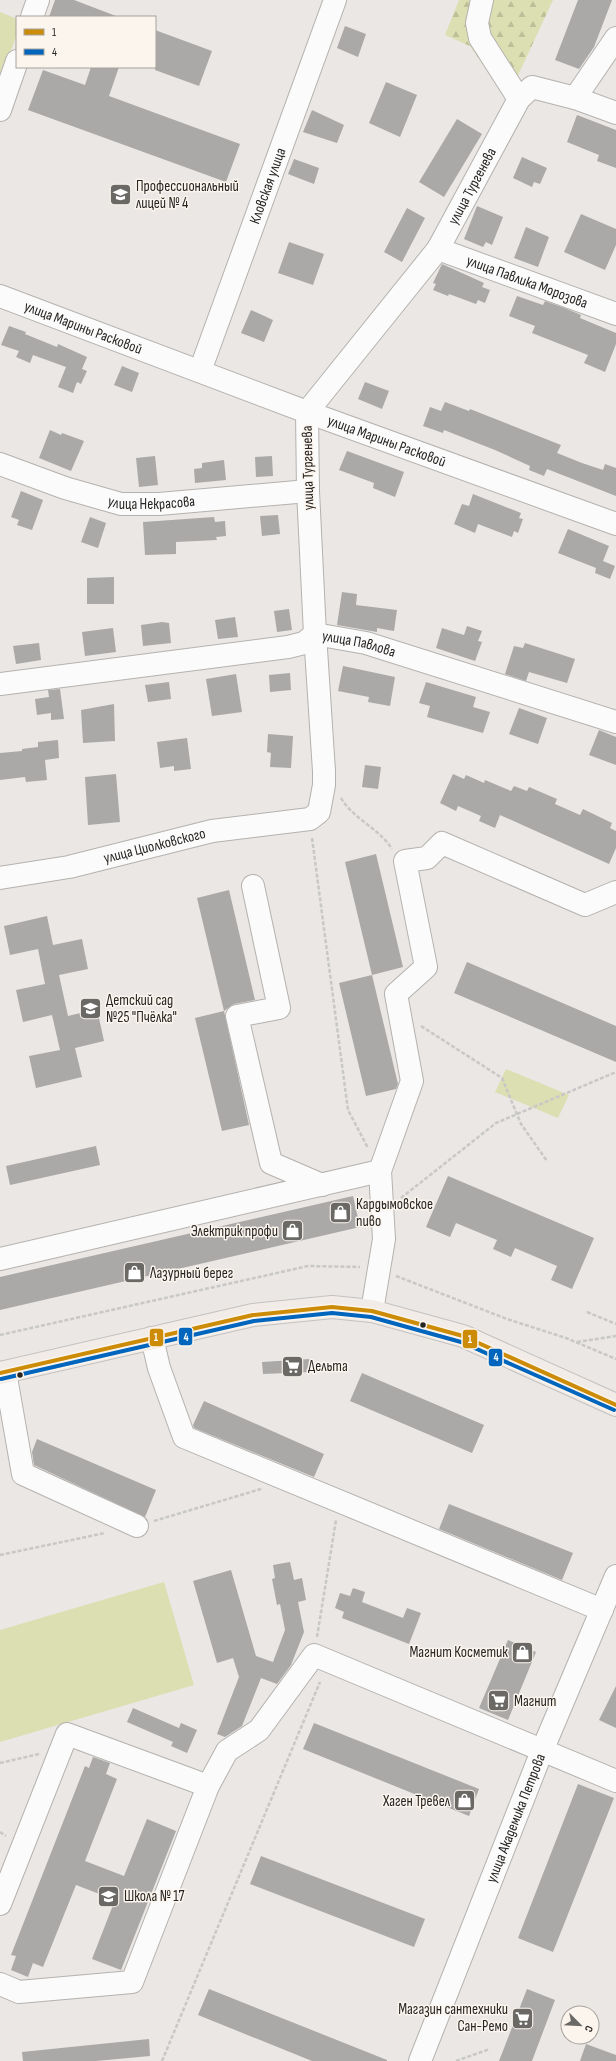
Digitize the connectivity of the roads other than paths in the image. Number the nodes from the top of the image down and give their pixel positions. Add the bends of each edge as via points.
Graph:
1 (335, 0) edge
2 (482, 0) edge
3 (616, 38) edge
4 (16, 64) edge
5 (525, 93) junction
6 (575, 98) junction
7 (0, 110) edge
8 (616, 113) edge
9 (438, 249) junction
10 (0, 296) edge
11 (616, 314) edge
12 (200, 371) junction
13 (307, 412) junction
14 (0, 464) edge
15 (308, 491) junction
16 (616, 524) edge
17 (314, 634) junction
18 (0, 684) edge
19 (616, 722) edge
20 (310, 819) joint
21 (0, 878) edge
22 (253, 886) dead end
23 (616, 892) edge
24 (380, 1172) junction
25 (322, 1185) junction
26 (0, 1259) edge
27 (372, 1311) junction
28 (152, 1338) junction
29 (3, 1373) edge
30 (616, 1405) edge
31 (137, 1526) dead end
32 (616, 1576) edge
33 (602, 1610) junction
34 (542, 1751) junction
35 (616, 1781) edge
36 (208, 1786) junction
37 (0, 1904) edge
38 (0, 1984) edge
39 (420, 2061) edge

1 - 12 street, Кловская улица
2 - 5 street via 477,23 480,38
3 - 6 street
4 - 7 street
5 - 6 street
5 - 9 street, улица Тургенева
6 - 8 street
9 - 11 street, улица Павлика Морозова
9 - 13 street, улица Тургенева
10 - 12 street, улица Марины Расковой
12 - 13 street, улица Марины Расковой
13 - 15 street, улица Тургенева
13 - 16 street, улица Марины Расковой
14 - 15 street, улица Некрасова via 65,488 121,504 159,504
15 - 17 street, улица Тургенева
17 - 18 street, улица Павлова via 304,643 288,647
17 - 19 street, улица Павлова via 366,643
17 - 20 street, улица Тургенева via 324,785 319,812
20 - 21 street, улица Циолковского via 212,831 69,867
22 - 25 street via 279,1008 237,1016 271,1163
23 - 24 street via 585,905 442,843 427,858 405,861 426,968 396,994 412,1081
24 - 25 street
24 - 27 street via 384,1239
25 - 26 street
27 - 28 main road via 332,1307 252,1315
27 - 30 main road via 463,1336
28 - 29 main road
28 - 33 street via 159,1368 184,1436
29 - 31 street via 23,1474
32 - 33 street, улица Академика Петрова
33 - 34 street, улица Академика Петрова
34 - 35 street
34 - 36 street via 321,1658 259,1730 227,1751
34 - 39 street, улица Академика Петрова
36 - 37 street via 67,1734
36 - 38 street via 132,1982 19,1992

